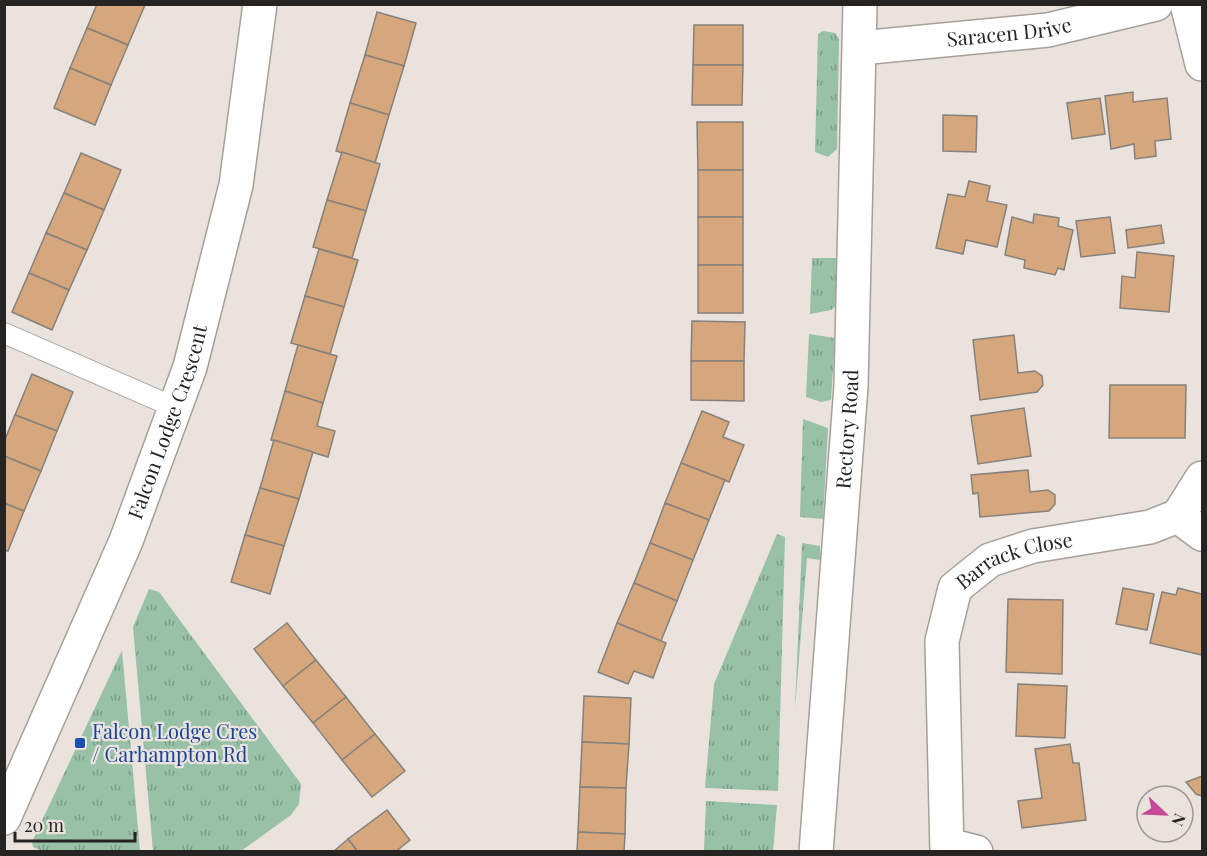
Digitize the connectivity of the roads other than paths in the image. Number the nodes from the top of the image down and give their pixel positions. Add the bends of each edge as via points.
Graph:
1 (260, 4) edge
2 (860, 4) edge
3 (1156, 4) edge
4 (1187, 4) edge
5 (860, 48) junction
6 (1203, 64) edge
7 (4, 333) edge
8 (176, 408) junction
9 (1203, 478) edge
10 (1190, 525) edge
11 (4, 818) edge
12 (957, 849) edge
13 (816, 852) edge

1 - 8 street, Falcon Lodge Crescent via 236,185
2 - 5 street, Rectory Road
3 - 5 street, Saracen Drive via 1048,30
4 - 6 street
5 - 13 street, Rectory Road via 851,386
7 - 8 lane
8 - 11 street, Falcon Lodge Crescent via 126,541
9 - 10 street, Barrack Close
10 - 12 street, Barrack Close via 1150,527 1033,546 990,560 955,588 942,641

